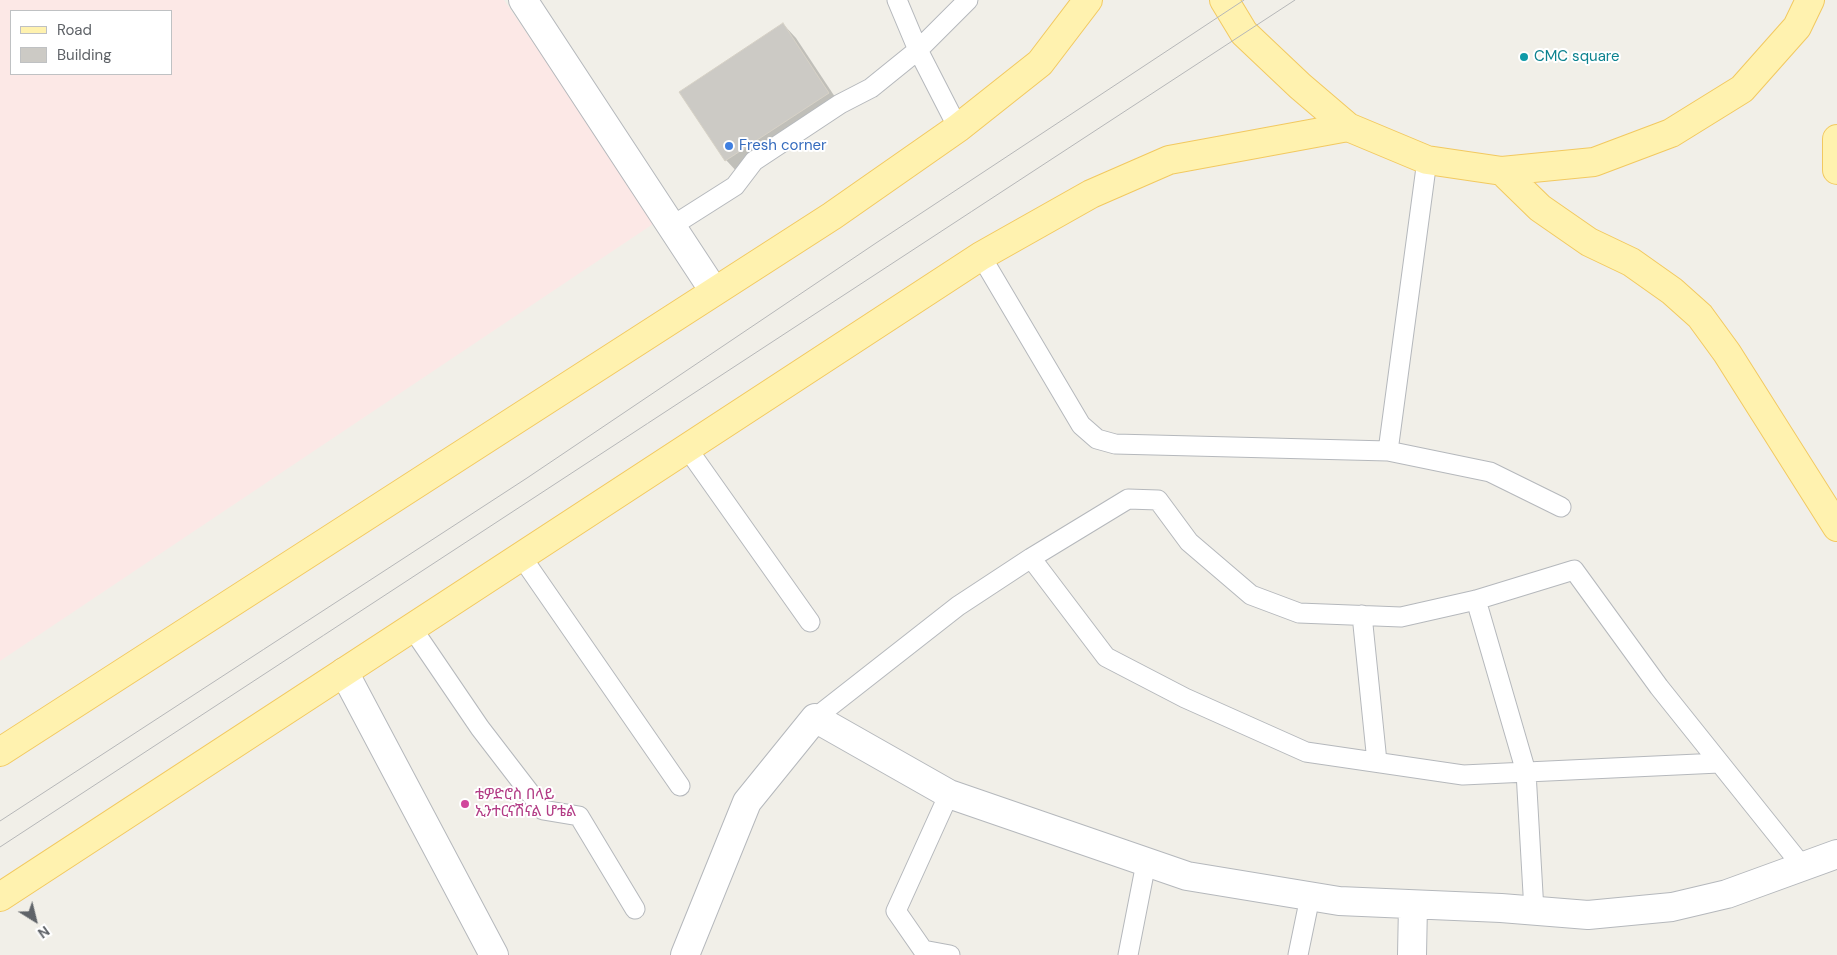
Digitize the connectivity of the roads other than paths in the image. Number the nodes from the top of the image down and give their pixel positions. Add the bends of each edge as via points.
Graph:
1 (523, 0) edge
2 (897, 0) edge
3 (968, 0) edge
4 (1088, 0) edge
5 (1224, 0) edge
6 (1810, 0) edge
7 (918, 50) junction
8 (1348, 127) junction
9 (958, 128) junction
10 (1837, 140) edge
11 (1427, 160) junction
12 (1837, 170) edge
13 (1502, 171) junction
14 (672, 226) junction
15 (981, 256) junction
16 (714, 291) junction
17 (687, 448) junction
18 (1388, 451) junction
19 (1561, 507) dead end
20 (1837, 526) edge
21 (521, 556) junction
22 (1032, 558) junction
23 (1476, 600) junction
24 (1362, 615) junction
25 (810, 622) dead end
26 (412, 628) junction
27 (344, 672) junction
28 (815, 718) junction
29 (0, 752) edge
30 (1377, 762) junction
31 (1719, 763) junction
32 (1526, 772) junction
33 (680, 786) dead end
34 (949, 794) junction
35 (1837, 854) edge
36 (1146, 863) junction
37 (1803, 867) junction
38 (0, 896) edge
39 (1310, 897) junction
40 (1413, 905) junction
41 (635, 910) dead end
42 (1534, 911) junction
43 (689, 954) edge
44 (494, 955) edge
45 (950, 955) edge
46 (1128, 955) edge
47 (1298, 955) edge
48 (1412, 955) edge

1 - 14 street
2 - 7 lane
3 - 7 lane
4 - 9 main road via 1040,63
5 - 8 main road via 1244,33
6 - 13 main road via 1797,27 1742,89 1671,133 1594,162
7 - 9 lane
7 - 14 lane via 871,88 840,104 754,161 735,186
8 - 11 main road
8 - 15 main road via 1170,160 1091,194
9 - 16 main road via 832,216
10 - 12 main road
11 - 13 main road
11 - 18 lane
13 - 20 main road via 1540,208 1589,242 1631,262 1700,316
14 - 16 street
15 - 17 main road
15 - 18 lane via 1081,425 1098,438 1115,444
16 - 29 main road
17 - 21 main road
17 - 25 lane
18 - 19 lane via 1490,472
21 - 26 main road
21 - 33 lane
22 - 24 lane via 1128,499 1158,500 1189,542 1251,596 1299,613
22 - 28 lane via 958,606
22 - 30 lane via 1106,657 1185,698 1306,752
23 - 24 lane via 1401,617
23 - 31 lane via 1574,570
23 - 32 lane
24 - 30 lane
26 - 27 main road
26 - 41 lane via 480,728 543,810 579,816
27 - 38 main road
27 - 44 street
28 - 34 street
28 - 43 street via 747,802
30 - 32 lane via 1463,775
31 - 32 lane
31 - 37 lane
32 - 42 lane
34 - 36 street
34 - 45 lane via 896,911 923,950
35 - 37 street
36 - 39 street via 1187,876
36 - 46 lane
37 - 42 street via 1727,894 1672,907 1588,916
39 - 40 street via 1340,902
39 - 47 lane
40 - 42 street
40 - 48 street

